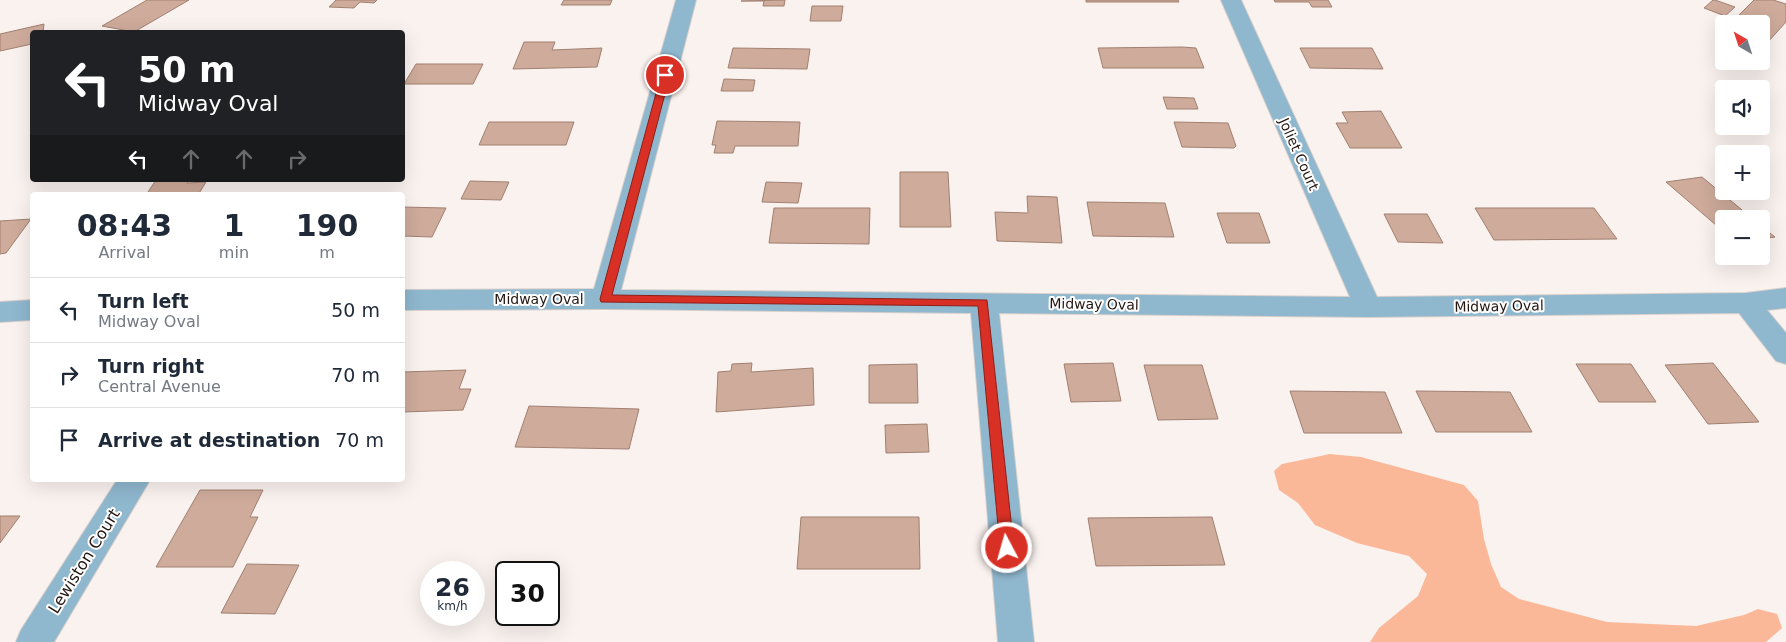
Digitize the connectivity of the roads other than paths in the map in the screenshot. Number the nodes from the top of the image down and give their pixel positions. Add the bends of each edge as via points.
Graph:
1 (686, 0) edge
2 (1231, 0) edge
3 (1786, 298) edge
4 (605, 299) junction
5 (405, 300) edge
6 (984, 302) junction
7 (1746, 303) junction
8 (1368, 307) junction
9 (30, 310) edge
10 (0, 312) edge
11 (1786, 353) edge
12 (133, 482) edge
13 (34, 642) edge
14 (1016, 642) edge

1 - 4 street
2 - 8 street, Joliet Court
3 - 7 street, Midway Oval
4 - 5 street, Midway Oval
4 - 6 street, Midway Oval
6 - 8 street, Midway Oval
6 - 14 street
7 - 8 street, Midway Oval
7 - 11 street
9 - 10 street
12 - 13 street, Lewiston Court

